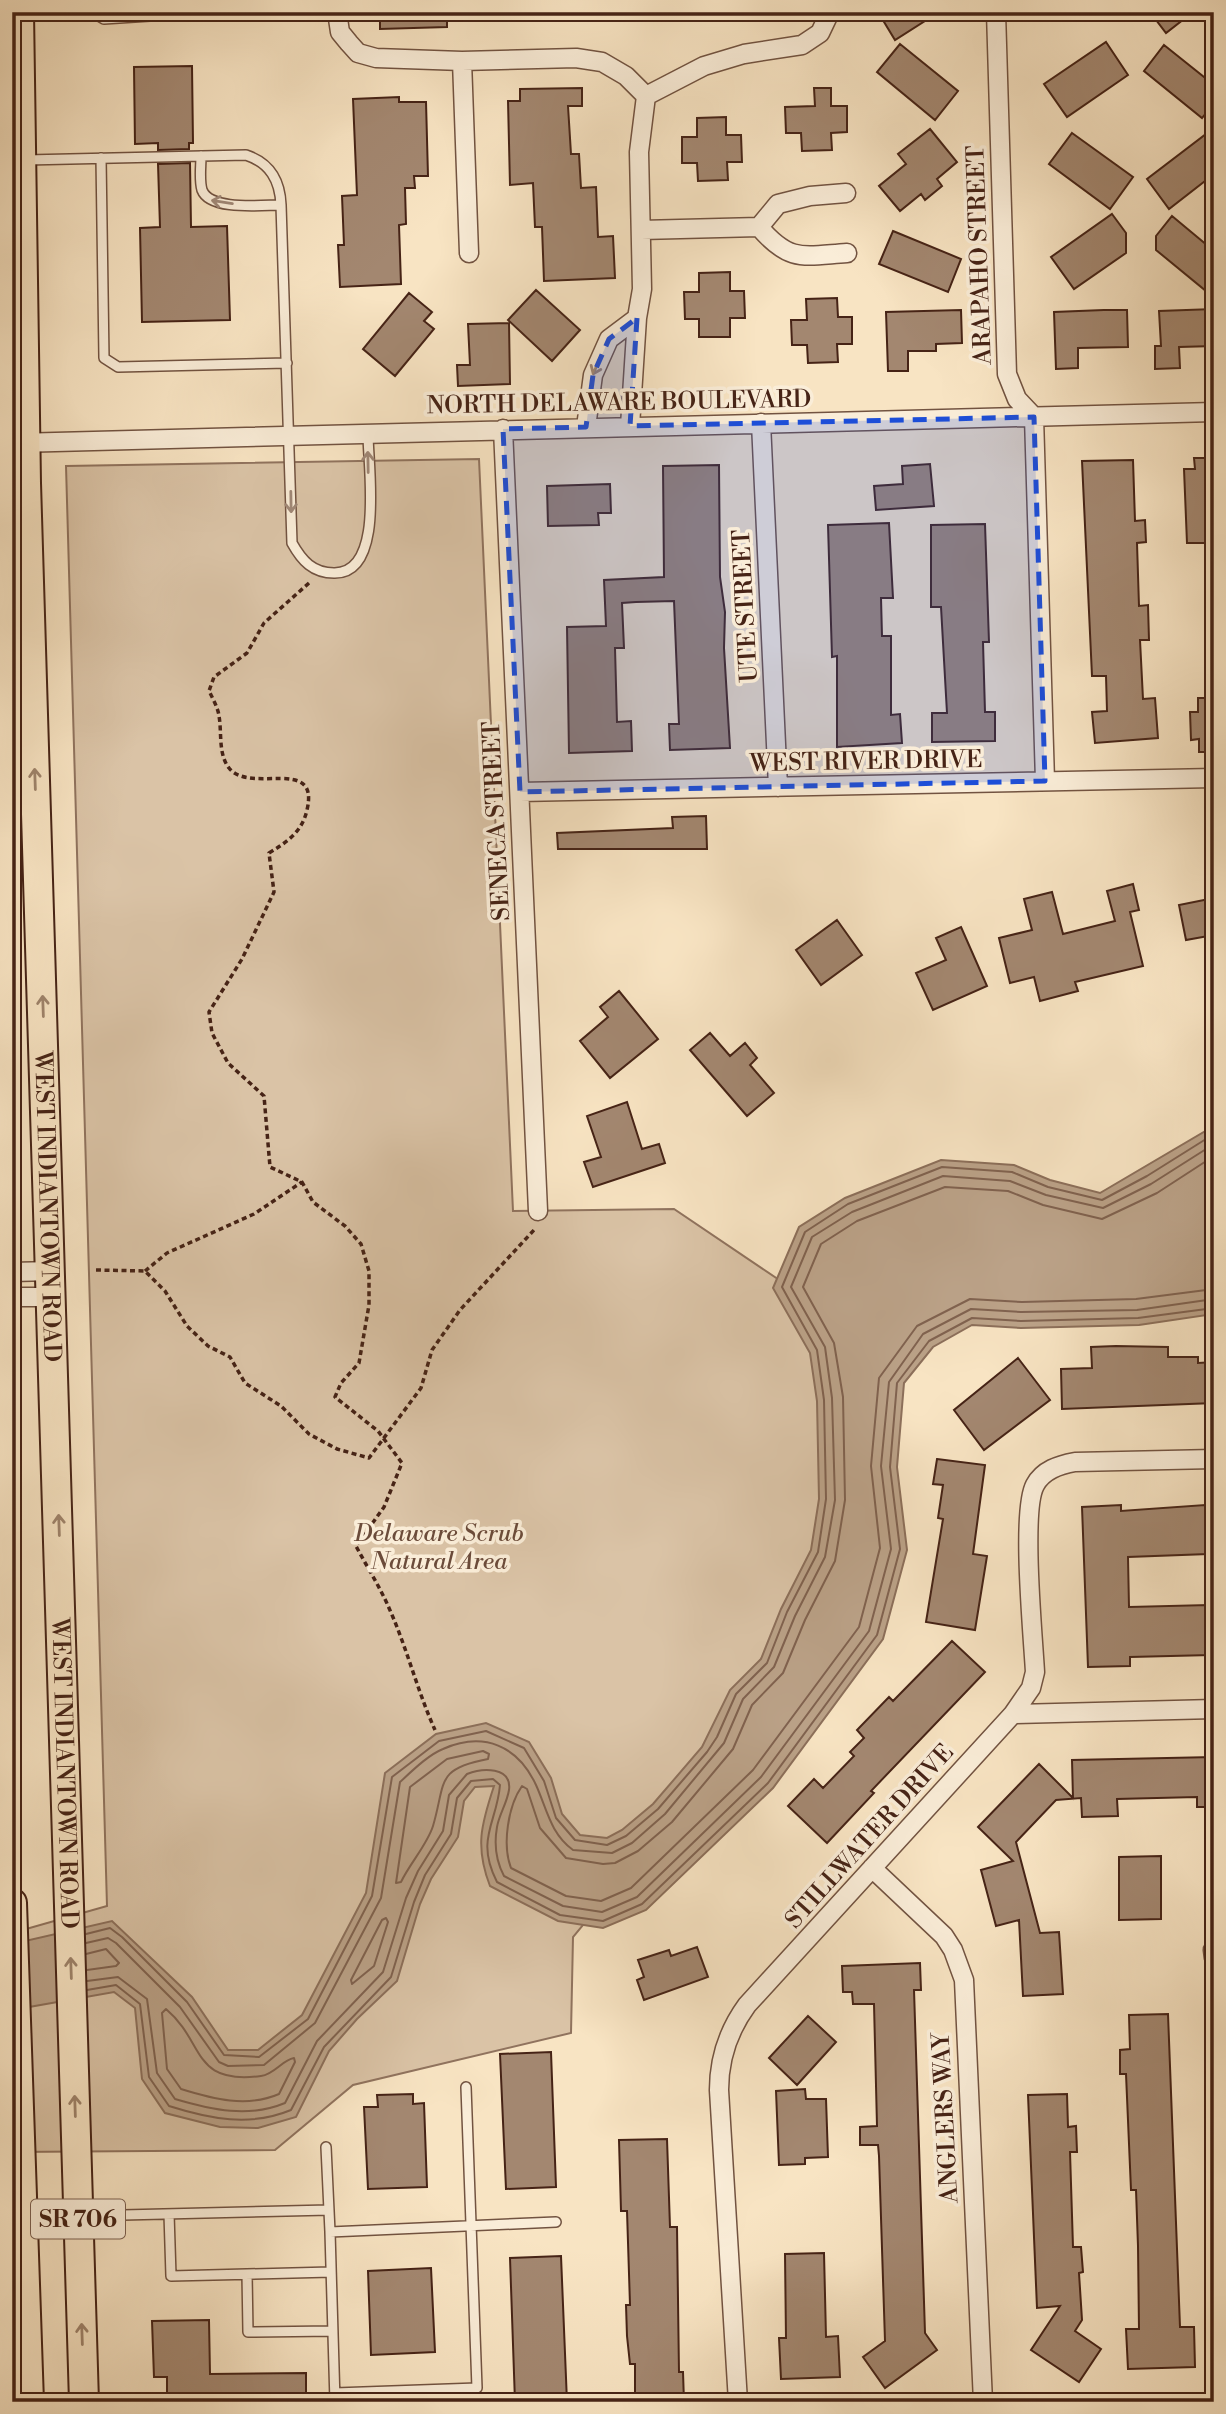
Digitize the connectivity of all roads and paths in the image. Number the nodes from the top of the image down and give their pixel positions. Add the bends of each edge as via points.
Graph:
1 (19, 12) edge
2 (92, 12) edge
3 (212, 12) edge
4 (337, 12) edge
5 (830, 12) edge
6 (996, 12) edge
7 (462, 61) junction
8 (646, 96) junction
9 (201, 156) junction
10 (101, 158) junction
11 (21, 160) junction
12 (846, 193) dead end
13 (281, 205) junction
14 (759, 227) junction
15 (641, 230) junction
16 (469, 253) dead end
17 (847, 253) dead end
18 (637, 318) junction
19 (287, 363) junction
20 (1214, 412) edge
21 (1034, 417) junction
22 (761, 423) junction
23 (630, 426) junction
24 (586, 427) junction
25 (503, 429) junction
26 (368, 432) junction
27 (290, 434) junction
28 (18, 443) edge
29 (321, 572) junction
30 (1214, 778) edge
31 (1045, 781) junction
32 (778, 787) junction
33 (520, 792) junction
34 (302, 1182) junction
35 (538, 1211) joint
36 (96, 1270) dead end
37 (145, 1271) junction
38 (12, 1272) edge
39 (52, 1284) junction
40 (12, 1297) edge
41 (383, 1438) junction
42 (1214, 1459) edge
43 (1214, 1709) edge
44 (1013, 1714) junction
45 (435, 1730) dead end
46 (872, 1868) junction
47 (12, 1903) edge
48 (1213, 1950) edge
49 (1214, 1958) edge
50 (466, 2087) dead end
51 (326, 2147) dead end
52 (329, 2210) junction
53 (169, 2214) junction
54 (78, 2216) junction
55 (556, 2222) dead end
56 (471, 2226) junction
57 (330, 2232) junction
58 (331, 2272) junction
59 (247, 2274) junction
60 (333, 2331) junction
61 (335, 2397) edge
62 (29, 2402) edge
63 (84, 2402) edge
64 (738, 2402) edge
65 (983, 2402) edge

1 - 11 main road, WEST INDIANTOWN ROAD / SR 706
2 - 3 lane via 104,19
4 - 7 street via 340,32 358,53 392,61
5 - 8 street via 820,33 802,46 744,54 704,66
6 - 21 street, ARAPAHO STREET via 1007,374 1017,399
7 - 8 street via 576,58 602,62 626,76
7 - 16 street
8 - 15 street via 639,152
9 - 10 lane
9 - 13 lane via 258,159 277,178
13 -> 9 lane via 210,201 203,193
10 - 11 lane
10 - 19 lane via 104,358 118,367
11 - 28 main road, WEST INDIANTOWN ROAD / SR 706
12 - 14 street via 778,204
13 - 19 lane
14 - 15 street
14 - 17 street via 775,245 795,256
15 - 18 street via 642,289
18 - 23 street
18 -> 24 street via 609,339 593,375
19 - 27 lane
20 - 21 street, NORTH DELAWARE BOULEVARD
21 - 22 street, NORTH DELAWARE BOULEVARD
21 - 31 street
22 - 23 street, NORTH DELAWARE BOULEVARD
22 - 32 street, UTE STREET
23 - 24 street, NORTH DELAWARE BOULEVARD
24 - 25 street, NORTH DELAWARE BOULEVARD
25 - 26 street, NORTH DELAWARE BOULEVARD
25 - 33 street, SENECA STREET
26 - 27 street, NORTH DELAWARE BOULEVARD
29 -> 26 lane via 338,574 349,569 361,560 367,547
27 - 28 street, NORTH DELAWARE BOULEVARD
27 -> 29 lane via 292,544 309,566
39 -> 28 main road, WEST INDIANTOWN ROAD / SR 706
29 - 34 path via 264,623 247,653 214,677 209,691 219,714 223,757 229,769 252,781 298,780 309,802 304,821 291,839 269,853 274,892 242,959 209,1012 212,1033 228,1063 264,1096 270,1167
30 - 31 street, WEST RIVER DRIVE
31 - 32 street, WEST RIVER DRIVE
32 - 33 street, WEST RIVER DRIVE
33 - 35 street, SENECA STREET
34 - 37 path via 254,1214 167,1253
34 - 41 path via 313,1202 361,1244 369,1271 369,1306 359,1363 335,1397
35 - 41 path via 533,1234 460,1310 432,1350 421,1388
36 - 37 path
37 - 41 path via 166,1291 187,1326 208,1346 230,1357 245,1383 281,1406 309,1434 337,1449 369,1458
38 - 39 street
39 - 40 street
54 -> 39 main road, WEST INDIANTOWN ROAD / SR 706
41 - 45 path via 402,1463 384,1507 356,1546 388,1607
42 - 44 street, STILLWATER DRIVE via 1075,1462 1053,1468 1036,1483 1028,1512 1035,1672 1031,1688
43 - 44 street
44 - 46 street, STILLWATER DRIVE
46 - 64 street, STILLWATER DRIVE via 747,2005 721,2060
46 - 65 street, ANGLERS WAY via 944,1936 964,1980
47 - 62 main road, SR 706
48 - 49 street
50 - 56 lane
51 - 52 lane
52 - 53 lane
52 - 57 lane
53 - 54 lane
53 - 59 lane via 171,2276
63 -> 54 main road, WEST INDIANTOWN ROAD / SR 706
55 - 56 lane
56 - 57 lane
56 - 61 lane via 477,2388
57 - 58 lane
58 - 59 lane
58 - 60 lane
59 - 60 lane via 248,2332
60 - 61 lane

